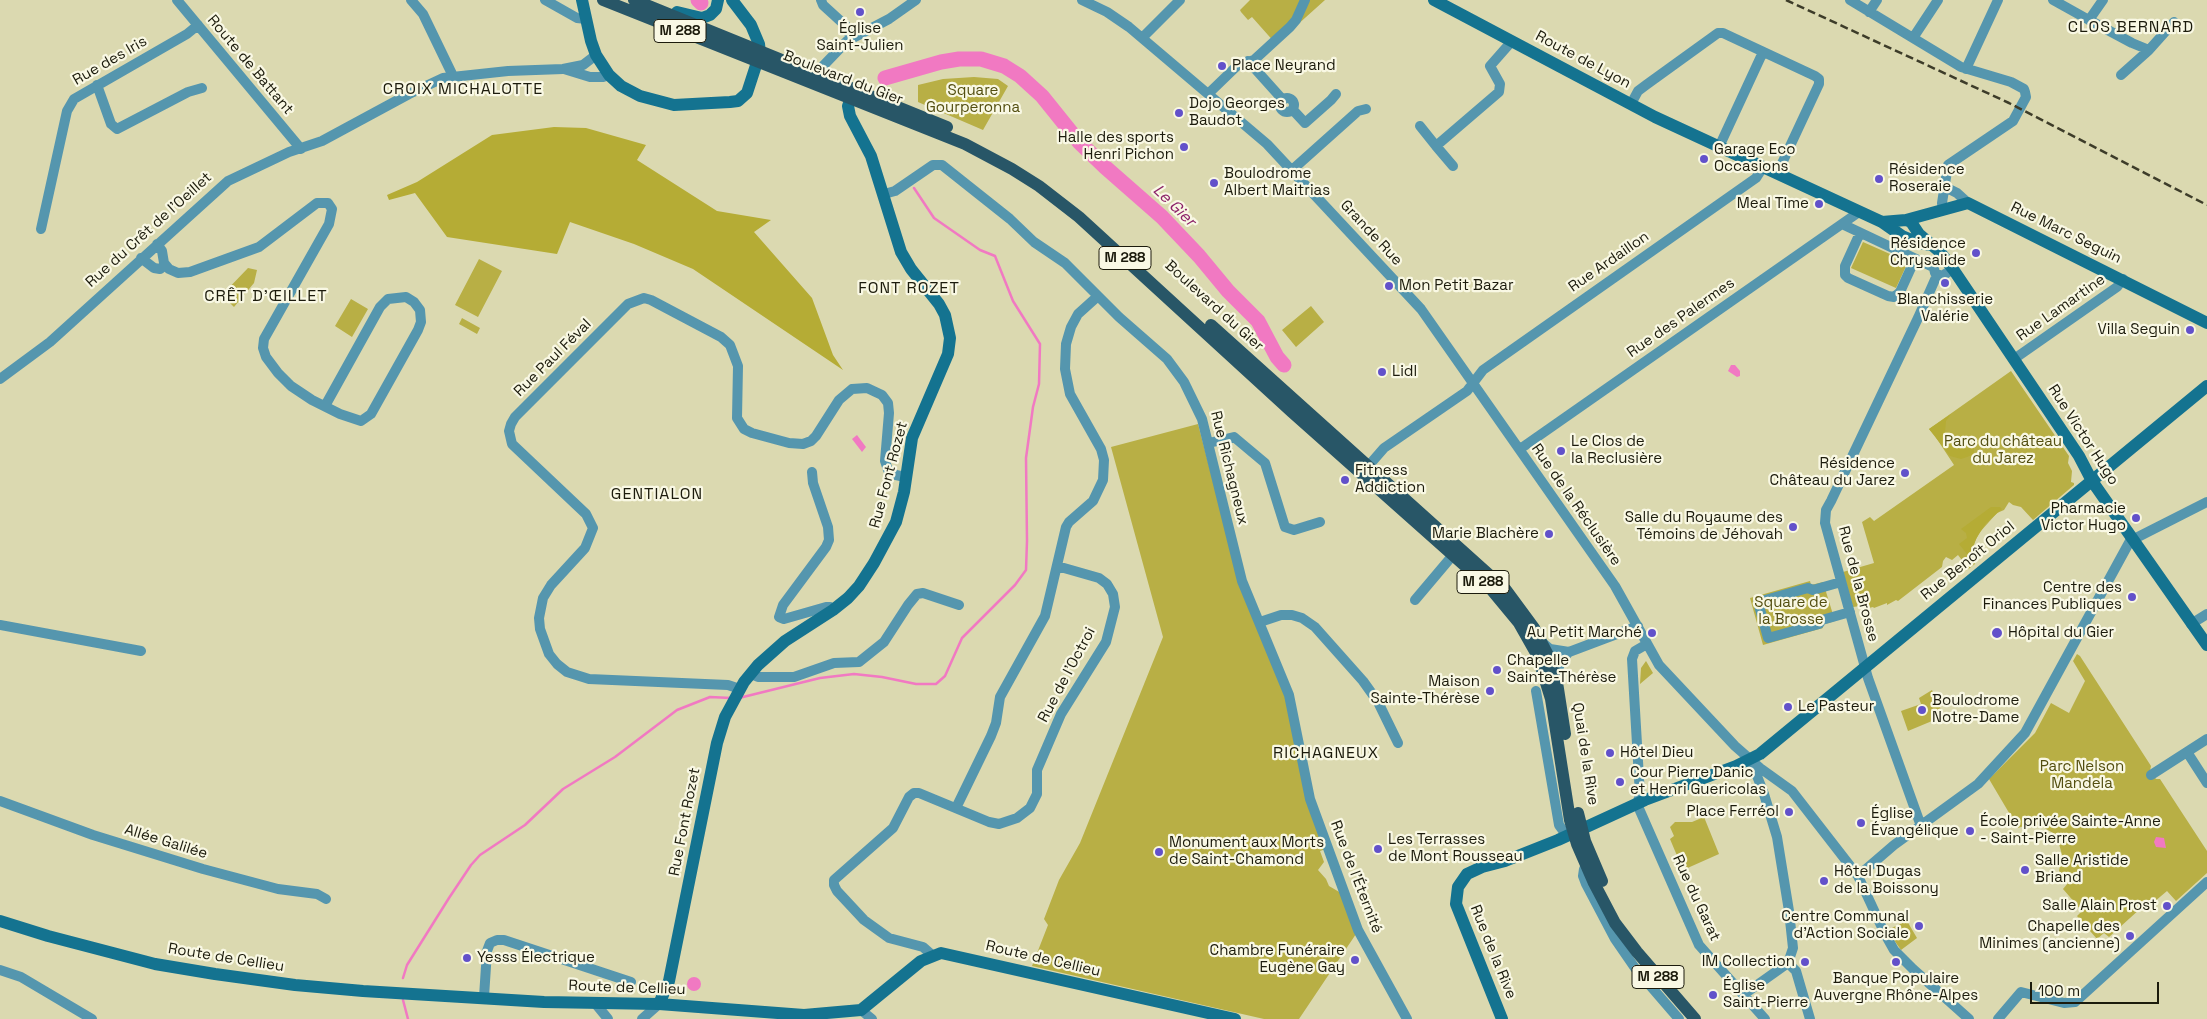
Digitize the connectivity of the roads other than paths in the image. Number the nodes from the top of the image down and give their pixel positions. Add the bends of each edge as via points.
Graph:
1 (177, 0) edge
2 (411, 0) edge
3 (545, 0) edge
4 (582, 0) edge
5 (603, 0) edge
6 (634, 0) edge
7 (642, 0) edge
8 (718, 0) edge
9 (732, 0) edge
10 (1082, 0) edge
11 (1180, 0) edge
12 (1305, 0) edge
13 (1434, 0) edge
14 (1850, 0) edge
15 (1877, 0) edge
16 (1938, 0) edge
17 (1998, 0) edge
18 (2053, 0) edge
19 (2103, 0) edge
20 (821, 1) edge
21 (913, 2) edge
22 (1869, 12) junction
23 (585, 17) junction
24 (2089, 20) junction
25 (2174, 22) dead end
26 (198, 25) junction
27 (851, 38) junction
28 (1142, 38) junction
29 (1913, 38) junction
30 (1512, 41) junction
31 (2150, 50) junction
32 (1763, 52) junction
33 (596, 55) junction
34 (759, 57) junction
35 (1248, 61) junction
36 (564, 68) junction
37 (1966, 69) junction
38 (609, 75) junction
39 (2121, 75) dead end
40 (453, 76) junction
41 (816, 80) junction
42 (96, 86) junction
43 (202, 88) dead end
44 (853, 94) junction
45 (1208, 94) junction
46 (1336, 94) dead end
47 (1630, 104) junction
48 (1366, 108) dead end
49 (1420, 126) dead end
50 (1436, 146) junction
51 (1719, 147) junction
52 (300, 149) junction
53 (1453, 166) dead end
54 (1763, 167) junction
55 (1292, 170) junction
56 (1777, 174) junction
57 (1945, 187) junction
58 (884, 194) junction
59 (1968, 203) junction
60 (1943, 210) junction
61 (1859, 212) junction
62 (1904, 220) junction
63 (1882, 222) junction
64 (1842, 224) junction
65 (41, 229) dead end
66 (1860, 233) junction
67 (1902, 236) junction
68 (157, 244) junction
69 (1931, 245) junction
70 (1943, 255) junction
71 (141, 258) junction
72 (1915, 259) junction
73 (165, 265) junction
74 (1953, 269) junction
75 (1935, 271) junction
76 (2123, 280) junction
77 (1098, 296) junction
78 (2207, 323) edge
79 (1445, 342) joint
80 (2014, 359) junction
81 (0, 379) edge
82 (1473, 382) junction
83 (2207, 386) edge
84 (325, 406) junction
85 (1208, 443) junction
86 (1520, 449) junction
87 (1364, 470) junction
88 (812, 472) dead end
89 (905, 477) junction
90 (2092, 480) junction
91 (2207, 502) edge
92 (1320, 522) dead end
93 (2133, 540) junction
94 (1453, 555) junction
95 (1058, 566) junction
96 (1841, 582) junction
97 (1415, 600) dead end
98 (960, 605) dead end
99 (833, 610) junction
100 (1850, 612) junction
101 (2207, 614) edge
102 (1260, 622) junction
103 (0, 624) edge
104 (2191, 624) junction
105 (1638, 626) junction
106 (1543, 643) junction
107 (1646, 644) junction
108 (2207, 645) edge
109 (141, 651) dead end
110 (1568, 652) junction
111 (1865, 667) junction
112 (751, 674) junction
113 (1556, 676) junction
114 (1536, 691) dead end
115 (736, 695) junction
116 (2207, 738) edge
117 (1398, 742) dead end
118 (2187, 752) junction
119 (1750, 760) junction
120 (1303, 767) joint
121 (2151, 775) dead end
122 (2207, 783) edge
123 (0, 801) edge
124 (1637, 804) junction
125 (956, 808) junction
126 (1921, 826) junction
127 (1574, 832) junction
128 (1587, 868) junction
129 (1858, 876) junction
130 (2207, 882) edge
131 (326, 899) dead end
132 (0, 921) edge
133 (1624, 933) junction
134 (932, 955) junction
135 (1788, 963) junction
136 (0, 970) edge
137 (631, 982) dead end
138 (1743, 995) junction
139 (484, 997) junction
140 (595, 1003) junction
141 (659, 1004) junction
142 (861, 1010) junction
143 (92, 1019) edge
144 (608, 1019) edge
145 (642, 1019) edge
146 (872, 1019) edge
147 (1235, 1019) edge
148 (1407, 1019) edge
149 (1502, 1019) edge
150 (1679, 1019) edge
151 (1695, 1019) edge
152 (1765, 1019) edge
153 (1810, 1019) edge
154 (1968, 1019) edge
155 (1998, 1019) edge

1 - 26 street, Route de Battant
2 - 40 street via 423,14
3 - 23 street via 577,18
4 - 23 main road
5 - 34 main road, M 288
6 - 34 main road, M 288
7 - 8 main road via 702,18 716,9
9 - 34 main road via 751,25 759,44
10 - 28 street, Grande Rue via 1107,12
11 - 28 street
12 - 35 street via 1296,20 1254,60
13 - 30 main road, Route de Lyon
14 - 22 street
15 - 22 street
16 - 29 street
17 - 37 street
18 - 24 street
19 - 24 street
20 - 27 street via 846,26
21 - 27 street via 889,19
22 - 29 street
23 - 33 main road
24 - 31 street
25 - 31 street
26 - 42 street, Rue des Iris
26 - 52 street, Route de Battant
27 - 41 street via 832,55
28 - 45 street, Grande Rue
29 - 37 street
30 - 47 main road, Route de Lyon
30 - 50 street via 1490,66 1500,84 1499,92
31 - 39 street
32 - 47 street via 1718,32 1638,91
32 - 51 street
32 - 56 street via 1819,79
33 - 36 street via 583,65
33 - 38 main road
34 - 38 main road via 747,93 738,101 730,102 674,105 659,102 621,86
34 - 41 main road, Boulevard du Gier / M 288
35 - 45 street via 1239,64
35 - 46 street via 1283,100 1294,103 1293,110 1305,124
36 - 38 street via 590,77
36 - 40 street, Rue du Crêt de l'Oeillet
37 - 57 street via 2018,85 2024,89 2026,97 2012,121 1951,162
40 - 52 street, Rue du Crêt de l'Oeillet via 423,86 339,133
41 - 44 main road, Boulevard du Gier / M 288
42 - 43 street via 117,129
42 - 65 street, Rue des Iris via 74,99 67,111
44 - 58 main road, Rue Font Rozet via 848,106 850,116 871,156
44 - 87 main road, Boulevard du Gier / M 288 via 975,139 1067,197 1120,242
45 - 55 street, Grande Rue via 1267,144
47 - 51 main road, Route de Lyon
48 - 55 street via 1358,111
49 - 50 street
50 - 53 street
51 - 54 main road, Rue Victor Hugo
52 - 68 street, Rue du Crêt de l'Oeillet via 228,181
54 - 56 main road, Rue Victor Hugo
54 - 82 street, Rue Ardaillon via 1756,178 1483,370
55 - 79 street, Grande Rue via 1421,309
56 - 61 main road, Rue Victor Hugo
57 - 59 street
57 - 60 street
58 - 77 street, Rue Richagneux via 905,185 933,165 942,165 1034,242 1059,257
58 - 89 main road, Rue Font Rozet via 901,252 939,304 949,326 950,338 948,354 912,438
59 - 60 main road
59 - 76 main road, Rue Marc Seguin
60 - 62 main road
61 - 63 main road, Rue Victor Hugo
61 - 64 street, Rue des Palermes
62 - 63 main road, Rue Victor Hugo
62 - 67 main road via 1898,228
62 - 69 main road, Rue Victor Hugo via 1911,222
63 - 67 main road, Rue Victor Hugo
64 - 66 street
64 - 86 street, Rue des Palermes
66 - 72 street
66 - 72 street via 1845,266 1848,278 1894,297 1900,292
67 - 69 main road, Rue Victor Hugo
68 - 71 street, Rue du Crêt de l'Oeillet
68 - 73 street
69 - 70 main road, Rue Victor Hugo
70 - 74 main road, Rue Victor Hugo
70 - 75 street, Rue de la Brosse via 1935,262
71 - 73 street via 154,268 160,269
71 - 81 street, Rue du Crêt de l'Oeillet via 50,342
72 - 75 street
73 - 84 street via 173,272 184,273 259,247 317,203 328,203 332,209 329,224 264,339 263,348 266,357 284,379
74 - 75 street via 1942,276
74 - 80 main road, Rue Victor Hugo
75 - 96 street, Rue de la Brosse via 1918,318 1826,510 1827,536
76 - 78 main road, Rue Marc Seguin
76 - 80 street, Rue Lamartine
77 - 85 street, Rue Richagneux via 1167,359 1195,401
77 - 95 street via 1078,314 1071,327 1066,344 1065,369 1070,394 1101,449 1103,480 1093,501 1069,522
79 - 82 street, Rue de la Réclusière
80 - 90 main road, Rue Victor Hugo
82 - 86 street, Rue de la Réclusière
82 - 87 street, Rue Ardaillon via 1467,391 1384,448
83 - 90 main road, Rue Benoît Oriol
84 - 84 street via 354,420 366,419 371,414 421,322 420,310 414,302 406,297 388,299 380,307
85 - 92 street via 1234,437 1265,463 1285,527 1294,530
85 - 102 street, Rue Richagneux via 1242,582
86 - 105 street, Rue de la Réclusière via 1615,586
87 - 94 main road, Quai de la Rive / M 288
87 - 106 main road, Quai de la Rive / M 288 via 1506,590
88 - 99 street via 828,527 828,540 783,605 779,616 784,618 826,607
89 - 99 main road, Rue Font Rozet via 902,501 890,536 859,586
89 - 115 street, Rue Paul Féval via 888,470 885,461 890,413 888,403 875,390 859,387 845,393 810,441 803,444 752,433 744,429 736,418 738,366 730,345 721,337 644,298 628,304 516,417 511,424 509,438 517,451 586,514 593,528 585,548 550,585 543,598 540,629 549,654 567,672 578,677 728,685
90 - 93 main road, Rue Victor Hugo
90 - 111 main road, Rue Benoît Oriol
91 - 93 street
93 - 104 main road, Rue Victor Hugo
93 - 126 street via 2125,548 2025,733 1978,784
94 - 97 street
94 - 127 main road, Quai de la Rive / M 288 via 1500,598 1536,653 1551,699
95 - 125 street via 1045,616 1000,697 992,736
95 - 125 street, Rue de l'Octroi via 1099,578 1107,584 1115,607 1106,642 1061,714 1037,770 1036,794 1030,808 1017,818 999,824
96 - 100 street, Rue de la Brosse
96 - 100 street via 1758,602 1768,638
98 - 112 street via 917,594 884,642 858,662 834,663 794,677 758,677
99 - 112 main road, Rue Font Rozet via 767,655
100 - 111 street, Rue de la Brosse
101 - 104 street
102 - 117 street via 1292,614 1315,627 1378,702
102 - 120 street, Rue Richagneux via 1289,695
103 - 109 street
104 - 108 main road, Rue Victor Hugo
105 - 107 street, Rue de la Réclusière
105 - 110 street
106 - 110 street via 1550,649
106 - 113 main road, Quai de la Rive / M 288
107 - 119 street, Rue de la Réclusière via 1670,678
107 - 124 street via 1633,653 1640,789
110 - 113 street
111 - 119 main road, Rue Benoît Oriol
111 - 126 street, Rue de la Brosse
112 - 115 main road, Rue Font Rozet
113 - 127 main road, Quai de la Rive / M 288
114 - 127 street via 1559,825
115 - 141 main road, Rue Font Rozet via 717,743 671,972
116 - 118 street
118 - 121 street
118 - 122 street
119 - 124 main road, Rue Benoît Oriol
119 - 129 street via 1792,791
119 - 135 street via 1777,837 1793,934
120 - 148 street, Rue de l'Éternité via 1310,799 1358,930
123 - 131 street, Allée Galilée via 203,870 278,889 317,894
124 - 127 main road, Rue de la Rive
124 - 138 street, Rue du Garat via 1699,945
125 - 134 street via 919,793 909,796 893,828 836,876 834,885 848,904 882,933 898,941 924,947
126 - 129 street
127 - 128 main road, Quai de la Rive / M 288
127 - 133 main road, Quai de la Rive / M 288 via 1605,887
127 - 149 main road, Rue de la Rive via 1505,861 1473,870 1458,887 1456,904
128 - 133 main road, Quai de la Rive / M 288
128 - 150 street via 1583,876 1586,884 1614,939
129 - 154 street via 1894,950
130 - 155 street via 2075,1002 2071,1004 2021,992
132 - 139 main road, Route de Cellieu via 155,964 215,974 363,991
133 - 151 main road, Quai de la Rive / M 288
134 - 142 main road
134 - 147 main road, Route de Cellieu via 941,953
135 - 138 street
135 - 153 street via 1796,971
136 - 143 street via 21,977
137 - 139 street via 497,940 486,950
138 - 152 street, Rue du Garat
139 - 140 main road, Route de Cellieu
140 - 141 main road, Route de Cellieu
140 - 144 street
141 - 142 main road, Route de Cellieu via 804,1015
141 - 145 street
142 - 146 street

